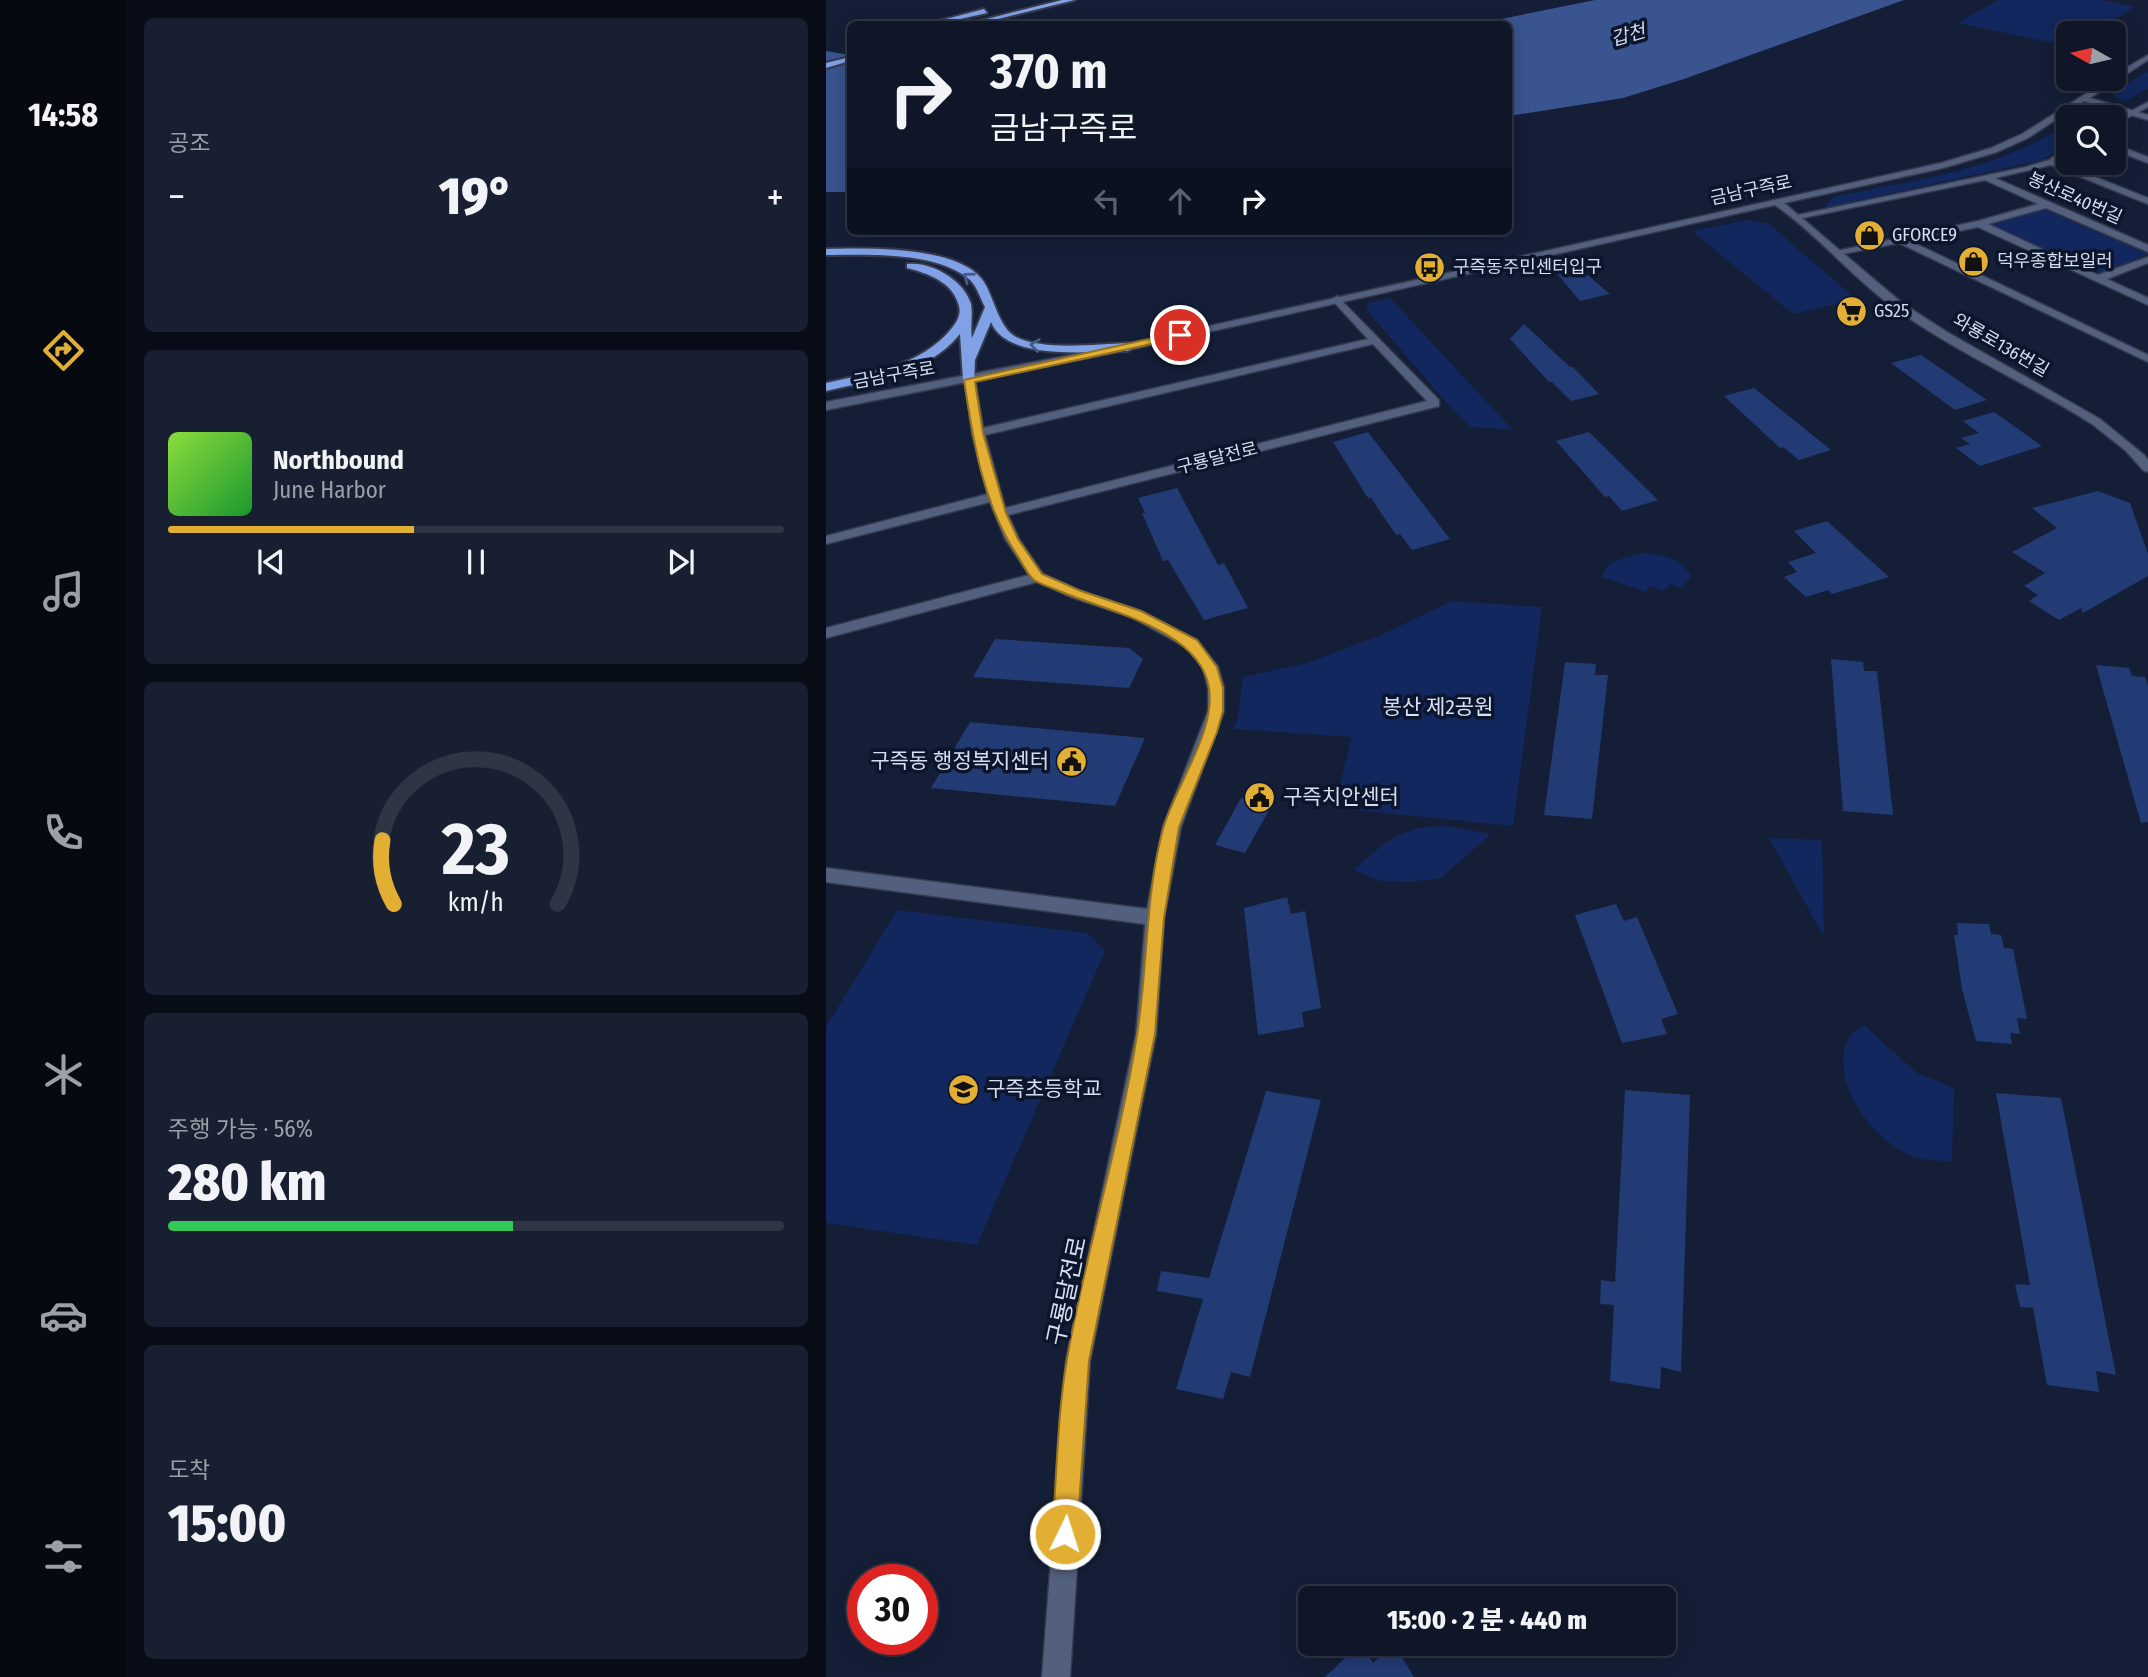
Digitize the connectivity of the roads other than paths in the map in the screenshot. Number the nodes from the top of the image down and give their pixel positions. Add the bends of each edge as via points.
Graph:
1 (1030, 0) edge
2 (1071, 0) edge
3 (943, 21) edge
4 (984, 21) edge
5 (2148, 57) edge
6 (847, 60) edge
7 (826, 66) edge
8 (2085, 99) junction
9 (2148, 103) edge
10 (2134, 113) junction
11 (2126, 117) edge
12 (2148, 118) edge
13 (2126, 152) edge
14 (2056, 159) edge
15 (2148, 160) edge
16 (2052, 162) junction
17 (1987, 178) junction
18 (2148, 201) edge
19 (1778, 203) junction
20 (2045, 205) junction
21 (1798, 216) junction
22 (1979, 224) junction
23 (1901, 240) junction
24 (2148, 248) edge
25 (826, 252) edge
26 (1838, 252) junction
27 (2148, 260) edge
28 (826, 261) edge
29 (2098, 279) junction
30 (1337, 299) junction
31 (2148, 302) edge
32 (991, 307) junction
33 (963, 321) junction
34 (1376, 340) junction
35 (1128, 347) junction
36 (971, 357) junction
37 (2146, 360) edge
38 (969, 380) junction
39 (826, 387) edge
40 (826, 406) edge
41 (978, 433) junction
42 (2146, 460) edge
43 (997, 505) junction
44 (826, 540) edge
45 (1038, 577) junction
46 (826, 633) edge
47 (826, 875) edge
48 (1155, 918) junction
49 (1056, 1677) edge

1 - 3 highway
2 - 4 highway
5 - 8 street, 금남구즉로
6 - 7 highway
8 - 10 street
8 - 19 street, 금남구즉로 via 1994,150
9 - 10 street
10 - 11 street
10 - 12 street
13 - 15 street
14 - 16 street
16 - 17 street
16 - 18 street
17 - 20 street, 봉산로40번길
17 - 21 street
19 - 21 street, 와룡로136번길
19 - 30 street, 금남구즉로
20 - 22 street
20 - 24 street, 봉산로40번길
21 - 26 street, 와룡로136번길
22 - 23 street
22 - 29 street
23 - 26 street
23 - 37 street
32 -> 25 highway via 975,279 947,263 891,253
26 - 42 street, 와룡로136번길 via 1906,309 2097,422
27 - 29 street
28 - 33 highway via 881,261 923,269 959,288 967,308
29 - 31 street
30 - 34 street
30 - 35 street, 금남구즉로
35 -> 32 highway via 1019,342 1002,333
32 - 36 highway
33 - 36 highway
33 - 39 highway via 935,352
34 - 41 street
34 - 43 street, 구룡달전로 via 1435,403
35 - 38 street, 금남구즉로
36 - 38 highway
38 - 40 street, 금남구즉로
38 - 41 street
41 - 43 street
43 - 44 street, 구룡달전로
43 - 45 street via 1012,539
45 - 46 street
45 - 48 street, 구룡달전로 via 1136,614 1192,644 1210,667 1216,711 1171,827
47 - 48 street
48 - 49 street, 구룡달전로 via 1146,1034 1076,1374

